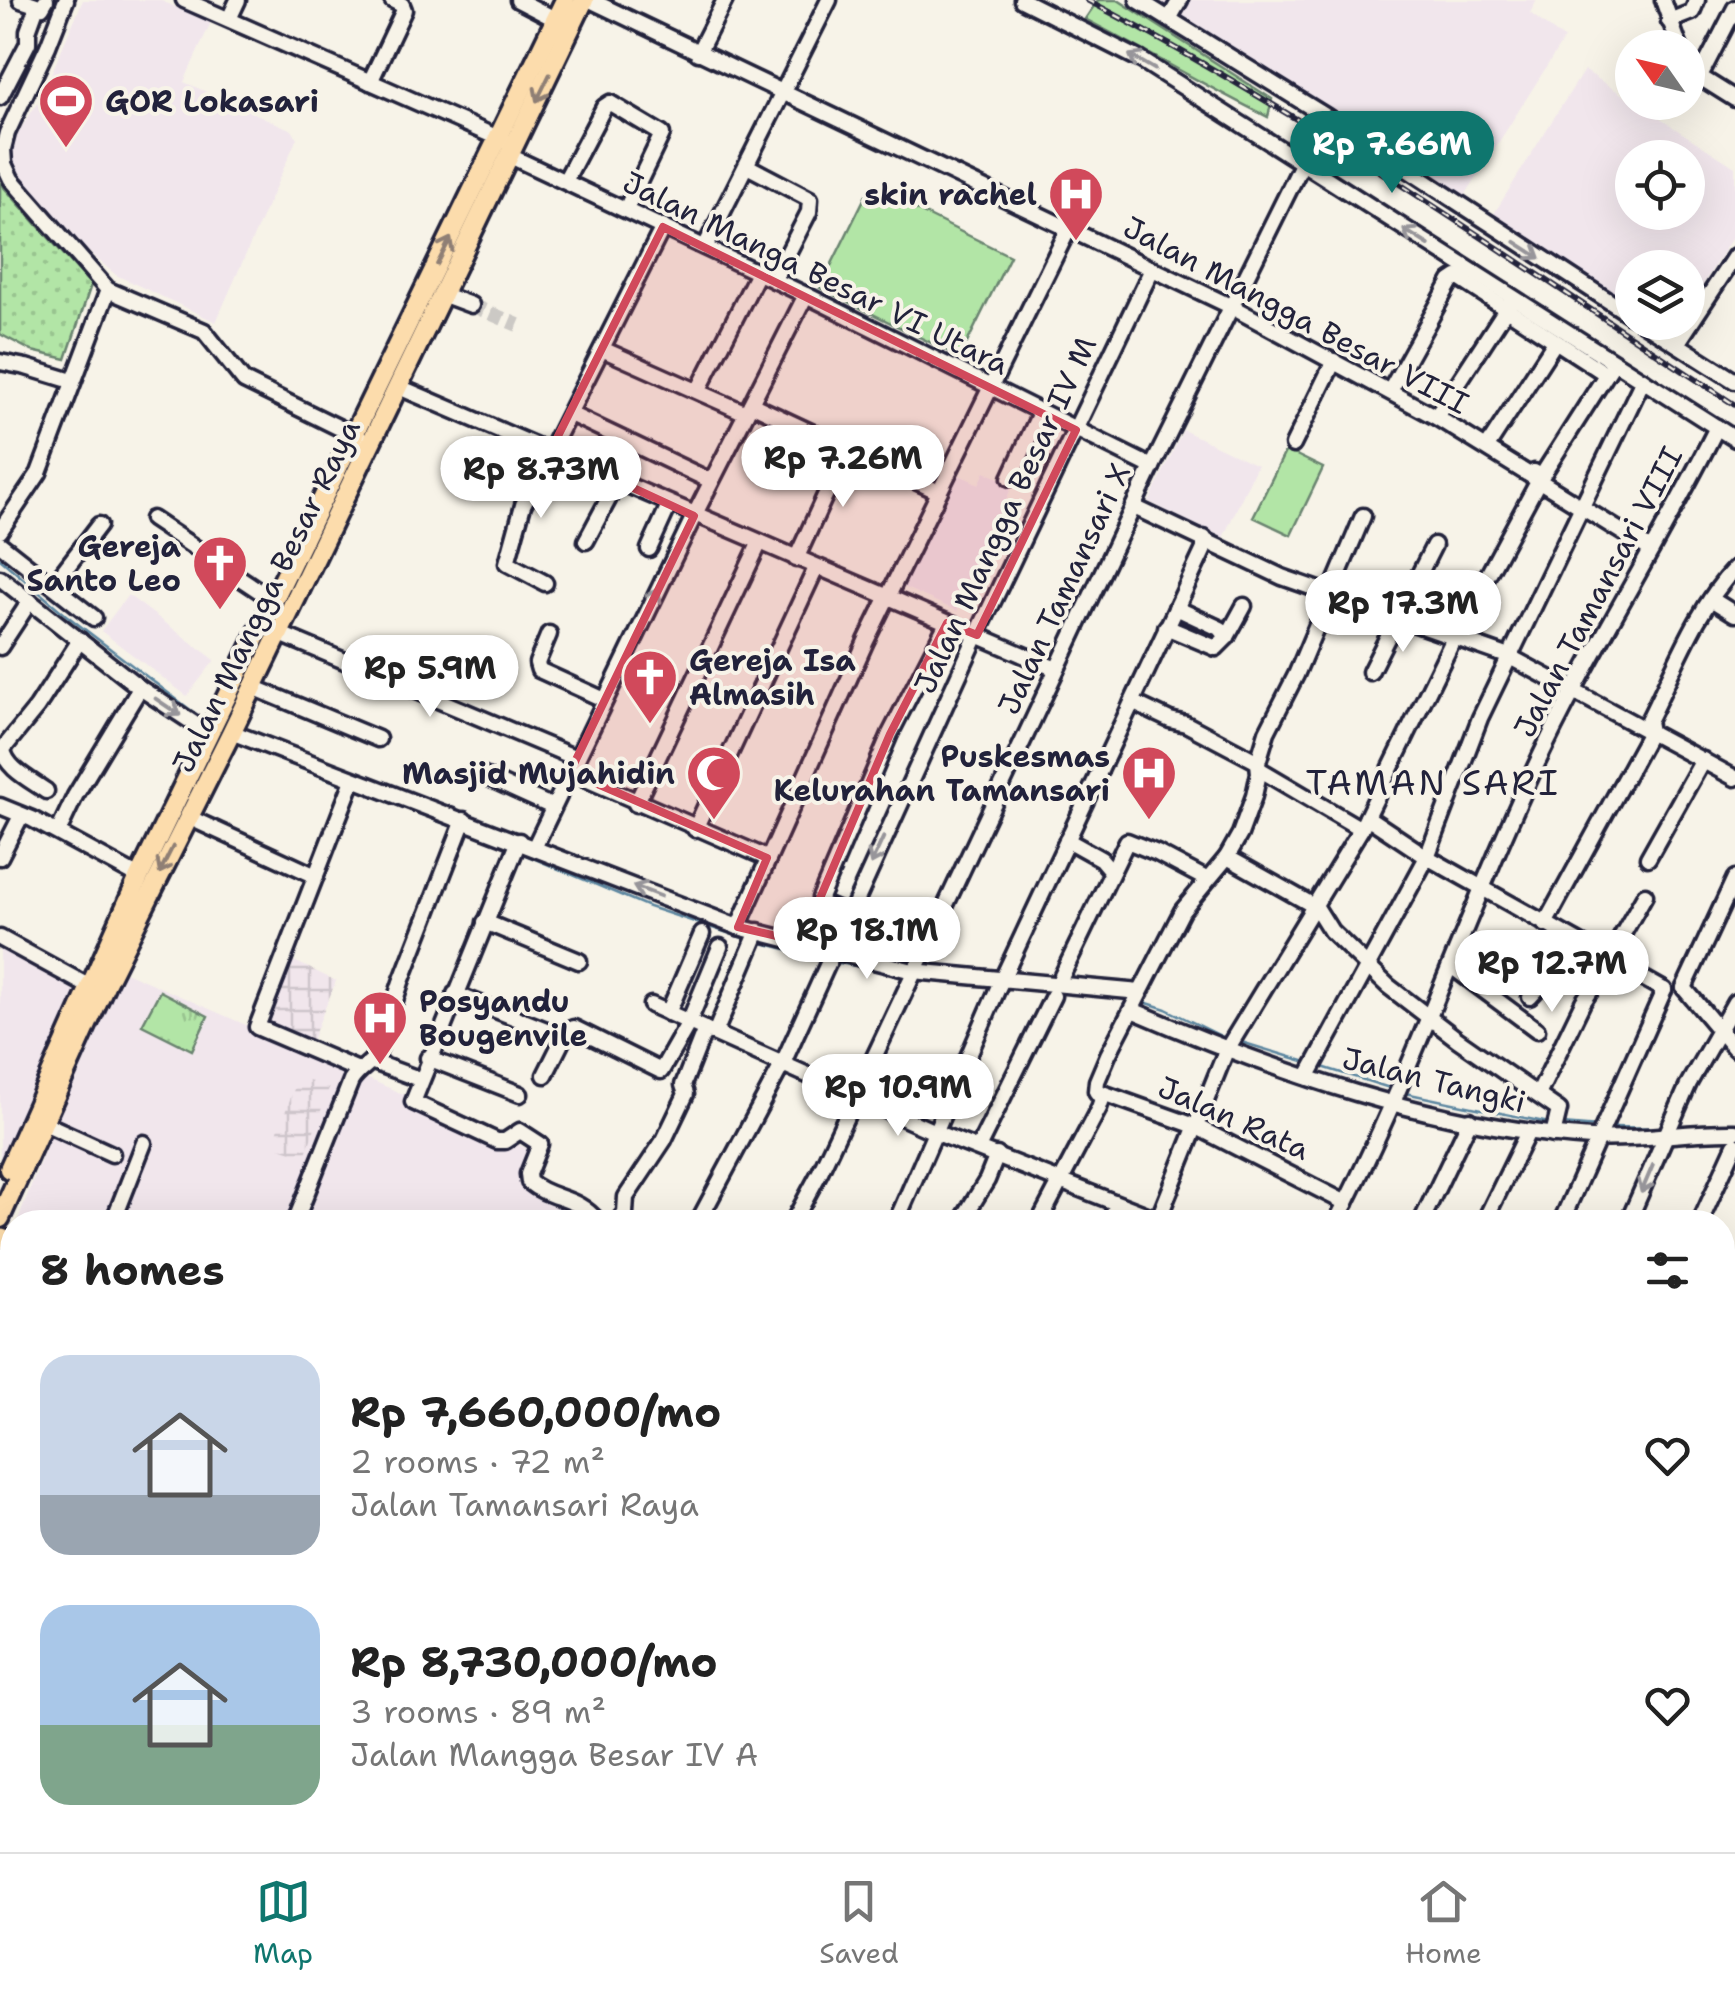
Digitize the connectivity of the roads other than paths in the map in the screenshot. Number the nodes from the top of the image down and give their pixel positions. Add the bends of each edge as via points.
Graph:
1 (21, 0) edge
2 (66, 0) edge
3 (166, 0) edge
4 (184, 0) edge
5 (238, 0) edge
6 (392, 0) edge
7 (518, 0) edge
8 (566, 0) edge
9 (587, 0) edge
10 (725, 0) edge
11 (829, 0) edge
12 (1022, 0) edge
13 (1138, 0) edge
14 (1180, 0) edge
15 (1663, 0) edge
16 (1697, 0) edge
17 (42, 3) edge
18 (1735, 8) edge
19 (208, 10) junction
20 (549, 16) dead end
21 (228, 19) junction
22 (1169, 19) junction
23 (1669, 20) junction
24 (1673, 30) edge
25 (698, 53) junction
26 (1705, 54) edge
27 (1705, 79) edge
28 (370, 82) junction
29 (782, 95) junction
30 (0, 97) edge
31 (1735, 99) edge
32 (508, 147) junction
33 (1302, 164) junction
34 (747, 166) junction
35 (566, 181) junction
36 (626, 209) junction
37 (663, 227) junction
38 (1069, 228) junction
39 (706, 248) junction
40 (1735, 256) edge
41 (1152, 268) junction
42 (758, 273) junction
43 (774, 280) junction
44 (108, 290) junction
45 (444, 294) junction
46 (806, 295) junction
47 (1510, 303) junction
48 (471, 305) tunnel mouth
49 (1615, 305) edge
50 (1230, 306) junction
51 (1671, 340) edge
52 (1555, 342) junction
53 (1677, 344) junction
54 (605, 350) junction
55 (1334, 361) junction
56 (0, 362) edge
57 (1610, 368) junction
58 (1642, 380) junction
59 (1735, 381) edge
60 (72, 382) junction
61 (398, 387) junction
62 (990, 388) junction
63 (1391, 389) junction
64 (698, 391) junction
65 (749, 408) junction
66 (1040, 413) junction
67 (570, 414) junction
68 (1437, 415) junction
69 (1717, 428) junction
70 (1076, 430) junction
71 (353, 435) junction
72 (1735, 439) edge
73 (371, 443) junction
74 (1292, 445) dead end
75 (1488, 446) junction
76 (848, 448) junction
77 (551, 450) junction
78 (1152, 467) junction
79 (1010, 478) dead end
80 (1540, 478) junction
81 (711, 481) junction
82 (618, 482) junction
83 (940, 492) junction
84 (669, 505) junction
85 (1581, 505) junction
86 (1134, 506) junction
87 (694, 516) junction
88 (1362, 516) dead end
89 (152, 519) dead end
90 (98, 525) dead end
91 (0, 530) edge
92 (1204, 538) junction
93 (586, 541) dead end
94 (0, 544) edge
95 (759, 544) junction
96 (1434, 545) dead end
97 (649, 549) dead end
98 (1651, 550) junction
99 (796, 559) junction
100 (816, 568) junction
101 (1735, 568) edge
102 (0, 578) edge
103 (544, 583) dead end
104 (53, 585) junction
105 (1332, 594) junction
106 (283, 595) junction
107 (1712, 599) junction
108 (889, 600) junction
109 (30, 601) junction
110 (1244, 606) dead end
111 (1176, 608) junction
112 (1735, 614) edge
113 (94, 618) dead end
114 (1397, 618) junction
115 (947, 623) junction
116 (1166, 627) junction
117 (278, 633) junction
118 (549, 634) dead end
119 (976, 636) junction
120 (1227, 636) junction
121 (1455, 636) junction
122 (80, 640) junction
123 (0, 646) edge
124 (1510, 658) junction
125 (1056, 669) junction
126 (1370, 672) dead end
127 (252, 687) junction
128 (140, 688) junction
129 (1571, 690) junction
130 (605, 700) junction
131 (1132, 702) junction
132 (218, 731) junction
133 (1650, 732) junction
134 (378, 739) dead end
135 (576, 758) junction
136 (1703, 760) junction
137 (1259, 766) junction
138 (570, 772) junction
139 (482, 775) dead end
140 (1734, 776) edge
141 (350, 788) junction
142 (46, 791) dead end
143 (636, 804) junction
144 (0, 806) edge
145 (554, 806) junction
146 (21, 816) junction
147 (169, 822) junction
148 (1364, 823) junction
149 (462, 828) junction
150 (695, 830) junction
151 (58, 832) junction
152 (1068, 840) junction
153 (534, 848) junction
154 (516, 849) junction
155 (0, 857) edge
156 (1226, 857) junction
157 (1427, 857) junction
158 (767, 858) junction
159 (1648, 858) dead end
160 (1111, 872) junction
161 (139, 876) junction
162 (316, 876) junction
163 (1735, 878) edge
164 (1206, 879) junction
165 (1484, 888) junction
166 (1645, 895) dead end
167 (1316, 908) junction
168 (848, 915) junction
169 (485, 922) junction
170 (1546, 924) junction
171 (738, 926) junction
172 (702, 934) dead end
173 (0, 938) edge
174 (756, 938) junction
175 (1576, 941) junction
176 (720, 946) dead end
177 (829, 958) junction
178 (1612, 960) junction
179 (580, 961) dead end
180 (1451, 966) junction
181 (1368, 967) junction
182 (911, 975) junction
183 (1001, 982) junction
184 (88, 986) junction
185 (1684, 988) junction
186 (1055, 990) junction
187 (1664, 990) junction
188 (455, 994) junction
189 (1530, 996) dead end
190 (1136, 1001) junction
191 (1735, 1002) edge
192 (652, 1005) dead end
193 (668, 1012) junction
194 (1429, 1018) junction
195 (690, 1022) junction
196 (1719, 1028) junction
197 (1537, 1030) dead end
198 (710, 1031) junction
199 (564, 1038) junction
200 (1232, 1042) junction
201 (1735, 1049) edge
202 (428, 1058) junction
203 (373, 1062) junction
204 (782, 1064) junction
205 (1312, 1069) junction
206 (358, 1070) junction
207 (545, 1075) dead end
208 (57, 1076) junction
209 (419, 1080) junction
210 (1096, 1091) junction
211 (520, 1094) dead end
212 (855, 1094) junction
213 (1538, 1095) junction
214 (1397, 1096) junction
215 (1470, 1120) junction
216 (44, 1123) junction
217 (1195, 1126) junction
218 (1554, 1129) junction
219 (1600, 1130) junction
220 (1669, 1130) junction
221 (1528, 1132) junction
222 (1735, 1132) edge
223 (938, 1133) junction
224 (144, 1143) dead end
225 (1735, 1146) edge
226 (978, 1148) junction
227 (112, 1154) dead end
228 (997, 1155) junction
229 (1060, 1180) junction
230 (2, 1202) edge
231 (1346, 1203) junction
232 (1118, 1205) junction
233 (118, 1210) edge
234 (300, 1210) edge
235 (588, 1210) edge
236 (625, 1210) edge
237 (704, 1210) edge
238 (799, 1210) edge
239 (902, 1210) edge
240 (968, 1210) edge
241 (1044, 1210) edge
242 (1115, 1210) edge
243 (1132, 1210) edge
244 (1166, 1210) edge
245 (1342, 1210) edge
246 (1427, 1210) edge
247 (1490, 1210) edge
248 (1566, 1210) edge
249 (1633, 1210) edge
250 (1706, 1210) edge

1 - 17 street
2 - 44 street via 7,133 4,164
3 - 19 street
4 - 19 street
5 - 21 street
6 - 28 street via 404,10
7 - 20 street
8 - 32 main road, Jalan Mangga Besar Raya via 536,53
9 - 25 street, Jalan Mangga Besar VIII
9 -> 32 main road, Jalan Mangga Besar Raya
10 - 25 street
11 - 29 street
33 -> 12 street via 1141,60
13 - 22 street
14 - 22 street
15 - 23 street
16 - 23 street via 1692,12
17 - 30 street
18 - 26 street
19 - 21 street, Jalan Manga Besar VI Utara
21 - 28 street, Jalan Manga Besar VI Utara
22 -> 49 street
23 - 24 street
25 - 29 street, Jalan Mangga Besar VIII
27 - 31 street
28 - 32 street, Jalan Manga Besar VI Utara
29 - 34 street
29 - 38 street, Jalan Mangga Besar VIII
32 - 35 street, Jalan Manga Besar VI Utara
32 - 45 main road, Jalan Mangga Besar Raya
71 -> 32 main road, Jalan Mangga Besar Raya via 407,316
47 -> 33 street
33 - 50 street, Jalan Tamansari X
34 - 39 street
34 - 43 street via 811,203
35 - 36 street, Jalan Manga Besar VI Utara
35 - 36 street via 610,103 662,134
36 - 37 street, Jalan Manga Besar VI Utara
37 - 39 street, Jalan Manga Besar VI Utara
37 - 54 street
38 - 41 street, Jalan Mangga Besar VIII
38 - 62 street
39 - 42 street, Jalan Manga Besar VI Utara
40 - 53 street
41 - 50 street, Jalan Mangga Besar VIII
41 - 70 street, Jalan Mangga Besar IV M
42 - 43 street, Jalan Manga Besar VI Utara
42 - 64 street
43 - 46 street, Jalan Manga Besar VI Utara
44 - 60 street
44 - 71 street via 204,331 244,381
45 - 48 street
45 - 61 main road, Jalan Mangga Besar Raya
46 - 62 street, Jalan Manga Besar VI Utara
46 - 65 street
47 - 52 street
47 - 57 street
47 - 63 street via 1462,278 1451,281
47 - 68 street
50 - 55 street, Jalan Mangga Besar VIII
50 - 78 street, Jalan Tamansari X
51 - 53 street
52 - 57 street
52 - 75 street
53 - 59 street
54 - 64 street
54 - 67 street
55 - 63 street, Jalan Mangga Besar VIII
55 - 74 street
56 - 60 street
57 - 58 street
57 - 80 street
58 - 69 street
58 - 85 street
60 - 91 street via 39,473
61 - 73 main road, Jalan Mangga Besar Raya
61 - 77 street
62 - 66 street, Jalan Manga Besar VI Utara
62 - 83 street
63 - 68 street, Jalan Mangga Besar VIII
64 - 65 street
65 - 76 street
65 - 81 street
66 - 70 street, Jalan Manga Besar VI Utara
66 - 79 street
67 - 77 street
67 - 81 street
68 - 75 street, Jalan Mangga Besar VIII
69 - 72 street
69 - 98 street, Jalan Tamansari VIII
70 - 78 street, Jalan Manga Besar VI Utara
70 - 119 street, Jalan Mangga Besar IV M
71 - 73 street
71 - 106 main road, Jalan Mangga Besar Raya
73 - 106 main road, Jalan Mangga Besar Raya
75 - 80 street, Jalan Mangga Besar VIII
76 - 83 street
76 - 99 street
77 - 82 street
77 - 103 street via 523,505 506,561
78 - 86 street, Jalan Tamansari X
80 - 85 street, Jalan Mangga Besar VIII
80 - 121 street
81 - 87 street
82 - 84 street
82 - 93 street
83 - 108 street
84 - 87 street
84 - 97 street
85 - 98 street, Jalan Mangga Besar VIII
85 - 124 street
86 - 92 street
86 - 125 street, Jalan Tamansari X
87 - 95 street
130 -> 87 street
88 - 105 street
89 - 106 street
90 - 104 street
92 - 105 street via 1282,578
92 - 111 street
94 - 104 street
95 - 99 street
95 - 143 street
96 - 114 street
98 - 129 street, Jalan Tamansari VIII
99 - 100 street
100 - 108 street
100 - 150 street
101 - 107 street
102 - 109 street, Jalan Tangki
104 - 113 street
105 - 114 street
105 - 137 street via 1267,732
106 - 117 main road, Jalan Mangga Besar Raya
106 - 132 main road, Jalan Mangga Besar Raya via 234,671
107 - 112 street
107 - 133 street via 1648,721
108 - 115 street
108 - 158 street
109 - 122 street, Jalan Tangki
109 - 123 street
110 - 120 street
111 - 116 street
111 - 120 street
114 - 121 street
114 - 126 street
115 - 119 street
115 - 168 street via 890,734 820,898
116 - 120 street via 1216,648
116 - 131 street
117 - 127 main road, Jalan Mangga Besar Raya
117 - 135 street
118 - 130 street via 539,670
119 - 125 street
119 -> 168 street, Jalan Mangga Besar IV M
121 - 124 street
121 - 148 street
122 - 128 street, Jalan Tangki
122 - 142 street via 3,749 12,766
124 - 129 street
124 - 157 street
125 - 182 street, Jalan Tamansari X
127 - 132 main road, Jalan Mangga Besar Raya
127 - 134 street
128 -> 132 street, Jalan Tangki
128 - 151 street
129 - 133 street
129 - 165 street, Jalan Tamansari VIII
130 - 135 street
131 - 137 street
131 - 152 street
132 - 141 street, Jalan Tangki
132 - 147 main road, Jalan Mangga Besar Raya
133 - 136 street
133 - 170 street
135 - 138 street
136 - 140 street
136 - 159 street
137 - 148 street
137 - 156 street
138 - 143 street
138 - 145 street
139 - 145 street
141 - 149 street, Jalan Tangki
141 - 162 street
143 - 150 street
144 - 146 street
145 - 153 street
146 - 151 street
146 - 155 street
147 - 161 main road, Jalan Mangga Besar Raya
147 - 162 street
147 -> 208 main road, Jalan Mangga Besar Raya
148 - 157 street
148 - 167 street
149 - 154 street, Jalan Tangki
149 - 203 street
150 - 158 street
151 - 161 street
152 - 160 street
152 - 183 street
153 - 154 street, Jalan Tangki
171 -> 153 street, Jalan Tangki
154 - 169 street
156 - 164 street
156 - 167 street
157 - 165 street
157 - 181 street
158 - 171 street
160 - 164 street via 1130,840
160 - 186 street
161 - 184 main road, Jalan Mangga Besar Raya
162 - 206 street via 257,1026
163 - 185 street
164 - 190 street
165 - 170 street
165 - 180 street, Jalan Tamansari VIII
166 - 178 street
167 - 181 street
167 - 200 street
168 - 177 street, Jalan Mangga Besar IV M
169 - 179 street
169 - 188 street
170 - 175 street
171 - 174 street, Jalan Tangki
172 - 193 street
173 - 184 street
174 - 177 street, Jalan Tangki
174 - 198 street
175 - 178 street
175 - 189 street
176 - 195 street
177 - 182 street, Jalan Tangki
177 - 204 street, Jalan Mangga Besar IV M
178 - 187 street
178 - 213 street via 1583,1002
180 - 194 street, Jalan Tamansari VIII
180 - 197 street
181 - 194 street
181 - 205 street
182 - 183 street, Jalan Tangki
182 - 212 street, Jalan Tamansari X
183 - 186 street, Jalan Tangki
183 - 223 street
184 - 208 main road, Jalan Mangga Besar Raya
185 - 187 street
185 - 196 street
186 - 190 street, Jalan Tangki
186 - 226 street
187 - 219 street
188 - 199 street
188 - 202 street
190 - 200 street, Jalan Tangki
190 - 210 street
191 - 196 street
192 - 193 street
193 - 195 street
194 - 213 street
194 - 214 street, Jalan Tamansari VIII
195 - 198 street
195 - 199 street via 658,1071 578,1028
196 - 201 street
196 - 220 street
198 - 204 street
198 - 236 street via 684,1085 686,1094 626,1197
199 - 207 street
200 - 205 street, Jalan Tangki
200 - 217 street
202 - 209 street
202 - 211 street
203 - 206 street
203 - 209 street
204 - 212 street
204 - 237 street, Jalan Mangga Besar IV M
205 - 214 street, Jalan Tangki
206 - 234 street
208 - 216 main road, Jalan Mangga Besar Raya
208 - 230 main road, Jalan Mangga Besar Raya
209 - 235 street via 412,1102 498,1141 528,1134 540,1144 529,1182
210 - 217 street, Jalan Rata
210 - 229 street via 1099,1108
212 - 223 street
212 - 238 street, Jalan Tamansari X
213 - 218 street via 1559,1110
214 - 215 street, Jalan Tangki
214 - 231 street, Jalan Tamansari VIII
215 - 221 street, Jalan Tangki
215 - 246 street
216 - 227 street
216 - 230 main road, Jalan Mangga Besar Raya
217 - 231 street, Jalan Rata
217 - 244 street
218 - 219 street, Jalan Tangki
218 - 221 street, Jalan Tangki
219 - 220 street, Jalan Tangki
219 - 248 street
220 - 222 street, Jalan Tangki
220 -> 249 street
221 - 247 street
223 - 226 street
223 - 239 street
224 - 233 street
225 - 250 street
226 - 228 street
228 - 229 street
228 - 240 street
229 - 232 street
229 - 241 street
231 - 245 street, Jalan Tamansari VIII
232 - 242 street
232 - 243 street

